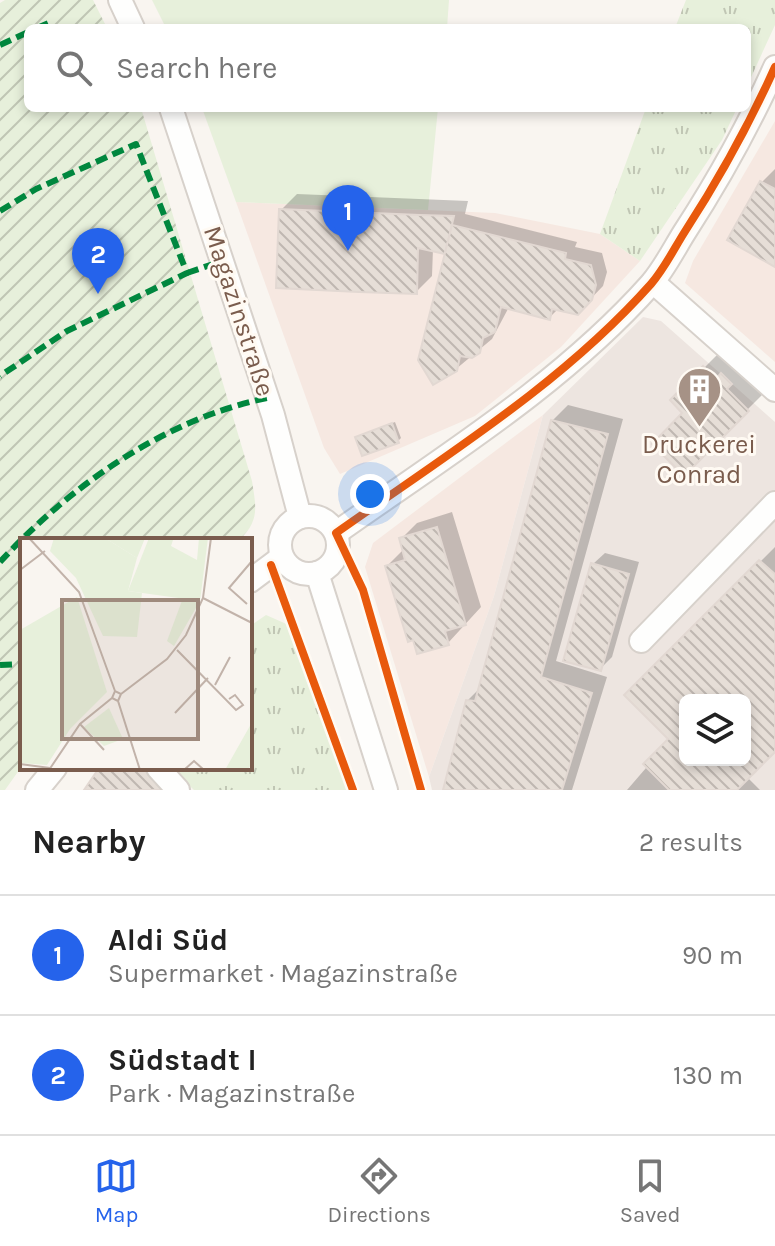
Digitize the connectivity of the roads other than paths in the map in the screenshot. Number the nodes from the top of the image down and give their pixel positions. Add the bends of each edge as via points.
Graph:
1 (120, 0) edge
2 (131, 24) edge
3 (775, 67) edge
4 (172, 112) edge
5 (653, 282) junction
6 (775, 390) edge
7 (775, 503) edge
8 (300, 517) junction
9 (336, 533) junction
10 (282, 557) junction
11 (317, 573) junction
12 (252, 580) edge
13 (641, 641) dead end
14 (53, 770) edge
15 (160, 770) edge
16 (37, 790) edge
17 (178, 790) edge
18 (386, 790) edge

1 - 2 street
3 - 5 street via 716,183
4 - 8 street, Magazinstraße via 273,415
5 - 6 street
5 - 9 street via 515,408
7 - 13 street
8 - 9 street via 325,520
8 - 10 street via 284,529
9 - 11 street via 333,562
10 - 11 street via 297,572
10 - 12 street
11 - 18 street
14 - 16 street
15 - 17 street

